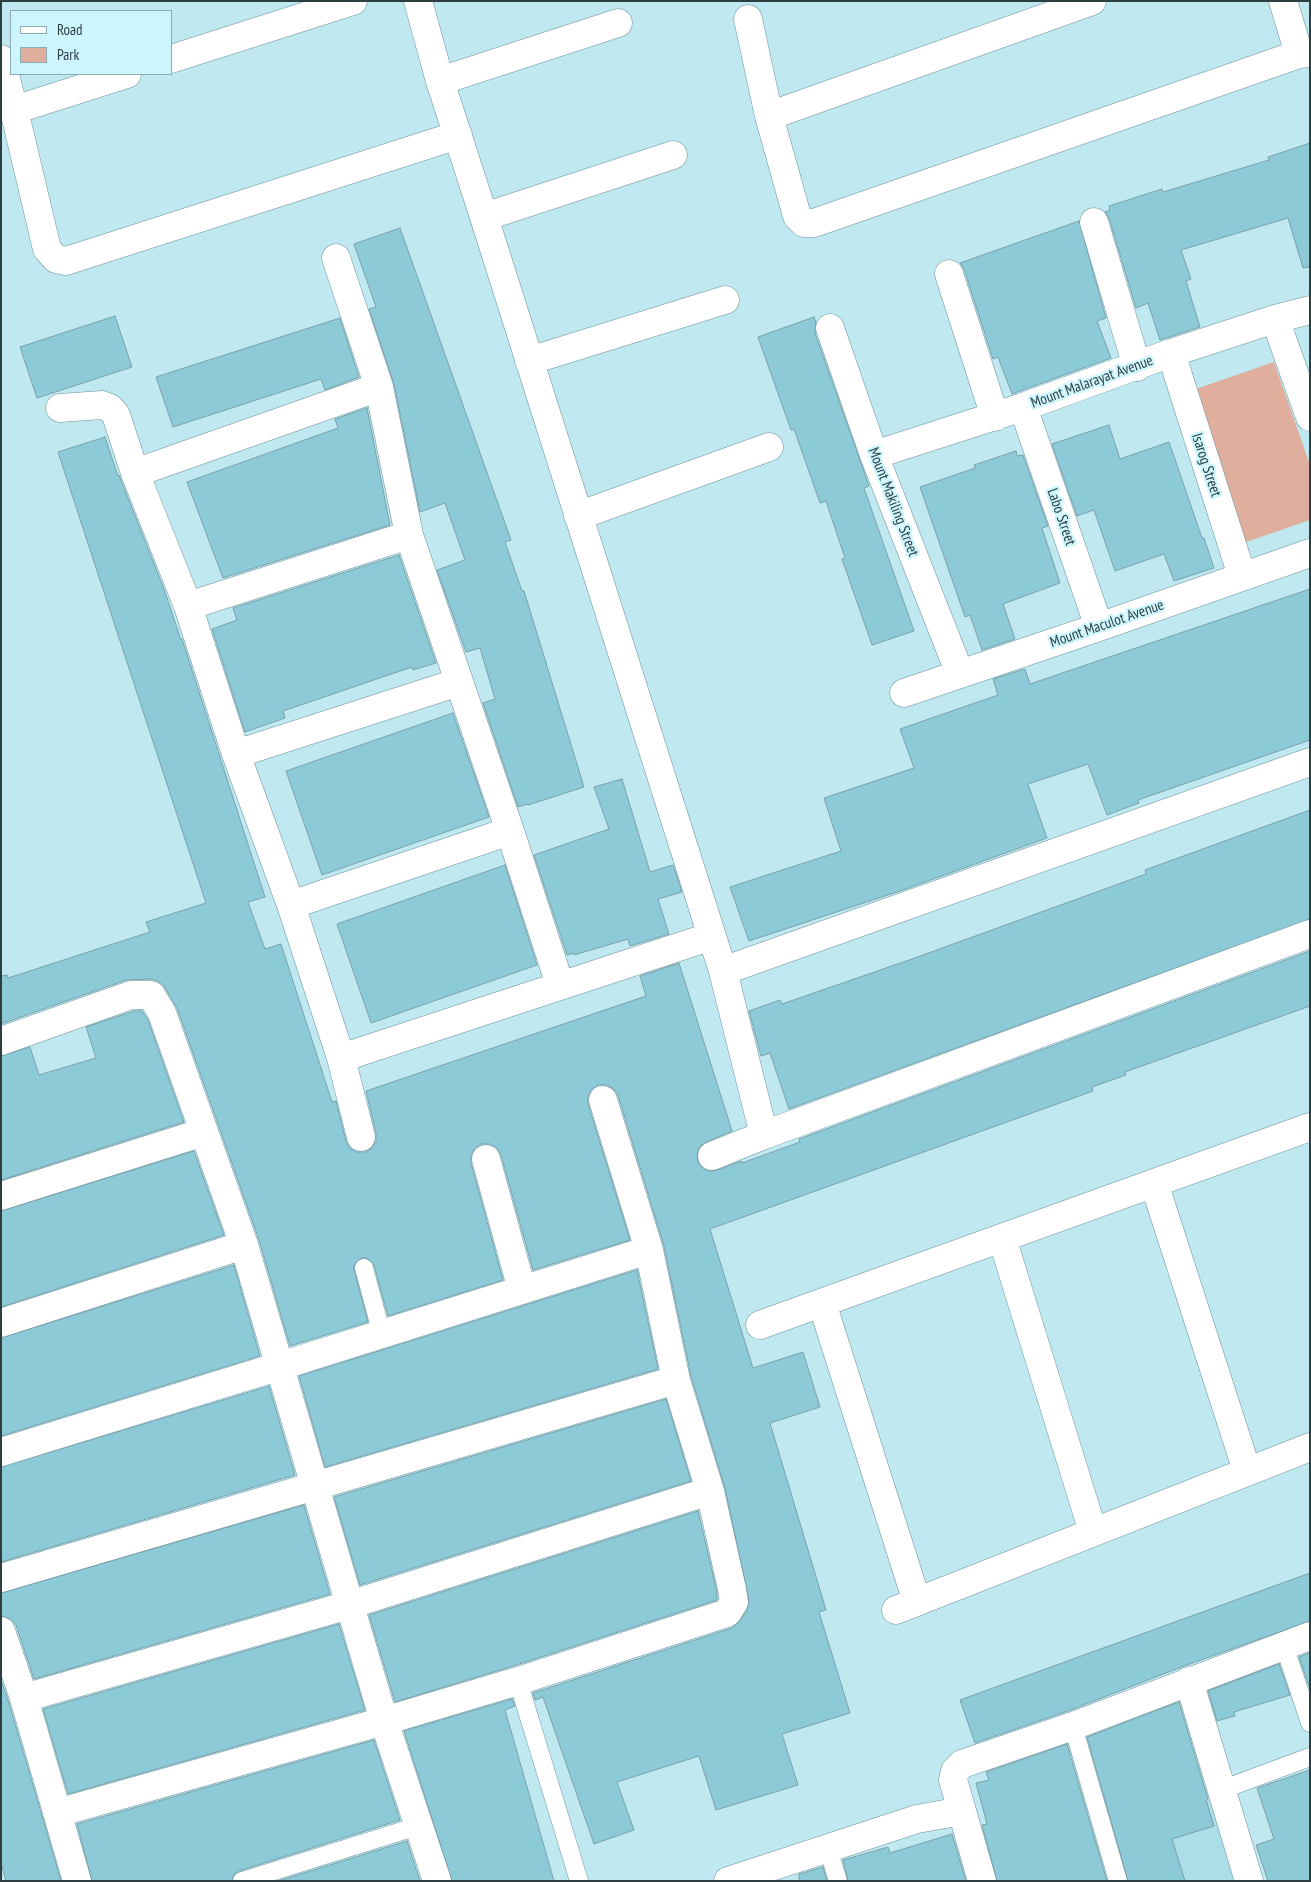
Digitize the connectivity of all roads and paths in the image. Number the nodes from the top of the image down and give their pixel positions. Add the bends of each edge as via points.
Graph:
1 (353, 1) edge
2 (418, 1) edge
3 (1092, 1) edge
4 (1283, 1) edge
5 (748, 19) dead end
6 (618, 23) dead end
7 (1304, 54) edge
8 (1, 59) edge
9 (172, 60) edge
10 (123, 75) edge
11 (440, 81) junction
12 (14, 110) junction
13 (769, 116) junction
14 (458, 136) junction
15 (673, 154) dead end
16 (484, 217) junction
17 (1094, 222) dead end
18 (336, 258) dead end
19 (949, 274) dead end
20 (724, 300) dead end
21 (1310, 310) edge
22 (1275, 319) junction
23 (830, 328) dead end
24 (1171, 353) junction
25 (529, 361) junction
26 (1137, 367) junction
27 (379, 387) junction
28 (1023, 407) junction
29 (60, 408) dead end
30 (995, 417) junction
31 (1310, 417) edge
32 (769, 447) dead end
33 (874, 455) junction
34 (135, 473) junction
35 (578, 516) junction
36 (410, 535) junction
37 (1310, 552) edge
38 (1242, 576) junction
39 (188, 606) junction
40 (1099, 627) junction
41 (960, 674) junction
42 (459, 682) junction
43 (904, 693) dead end
44 (236, 754) junction
45 (1310, 762) edge
46 (510, 831) junction
47 (291, 905) junction
48 (1310, 934) edge
49 (712, 936) junction
50 (723, 971) junction
51 (560, 985) junction
52 (1, 1041) edge
53 (341, 1058) junction
54 (603, 1100) dead end
55 (1310, 1127) edge
56 (204, 1132) junction
57 (764, 1135) junction
58 (361, 1137) dead end
59 (712, 1156) dead end
60 (486, 1159) dead end
61 (1154, 1183) junction
62 (1, 1196) edge
63 (1002, 1238) junction
64 (244, 1246) junction
65 (649, 1250) junction
66 (364, 1268) dead end
67 (522, 1290) junction
68 (822, 1303) junction
69 (1, 1323) edge
70 (760, 1325) dead end
71 (382, 1334) junction
72 (280, 1366) junction
73 (676, 1380) junction
74 (1310, 1446) edge
75 (1, 1452) edge
76 (1248, 1471) junction
77 (315, 1487) junction
78 (710, 1491) junction
79 (1093, 1532) junction
80 (1, 1578) edge
81 (349, 1605) junction
82 (1, 1631) edge
83 (1310, 1636) edge
84 (1284, 1645) junction
85 (518, 1681) junction
86 (1190, 1681) junction
87 (24, 1698) junction
88 (384, 1721) junction
89 (1310, 1723) edge
90 (1073, 1726) junction
91 (1310, 1757) edge
92 (1221, 1790) junction
93 (962, 1811) junction
94 (57, 1813) junction
95 (418, 1826) junction
96 (828, 1848) junction
97 (77, 1881) edge
98 (242, 1881) edge
99 (437, 1881) edge
100 (578, 1881) edge
101 (728, 1881) edge
102 (838, 1881) edge
103 (982, 1881) edge
104 (1118, 1881) edge
105 (1249, 1881) edge

1 - 9 street
2 - 11 street
3 - 13 street
4 - 7 street
5 - 13 street
6 - 11 street
7 - 13 street via 814,223 804,223 797,216
8 - 12 street
10 - 12 street
11 - 14 street
12 - 14 street via 47,249 56,259 66,261
14 - 16 street
15 - 16 street
16 - 25 street
17 - 26 street
18 - 27 street
19 - 30 street
20 - 25 street
21 - 22 street, Mount Malarayat Avenue
22 - 24 street, Mount Malarayat Avenue
22 - 31 street
23 - 33 street, Mount Makiling Street
24 - 26 street, Mount Malarayat Avenue
24 - 38 street, Isarog Street
25 - 35 street
26 - 28 street, Mount Malarayat Avenue
27 - 34 street
27 - 36 street
28 - 30 street, Mount Malarayat Avenue
28 - 40 street, Labo Street
29 - 34 street via 102,405 110,408 116,415
30 - 33 street, Mount Malarayat Avenue
32 - 35 street
33 - 41 street, Mount Makiling Street
34 - 39 street
35 - 49 street
36 - 39 street
36 - 42 street
37 - 38 street, Mount Maculot Avenue
38 - 40 street, Mount Maculot Avenue
39 - 44 street
40 - 41 street, Mount Maculot Avenue
41 - 43 street, Mount Maculot Avenue
42 - 44 street
42 - 46 street
44 - 47 street
45 - 50 street
46 - 47 street
46 - 51 street
47 - 53 street
48 - 57 street
49 - 50 street
49 - 51 street
50 - 57 street
51 - 53 street
52 - 56 street via 130,995 151,995 162,1012
53 - 58 street
54 - 65 street
55 - 61 street
56 - 62 street
56 - 64 street
57 - 59 street
60 - 67 street
61 - 63 street
61 - 76 street
63 - 68 street
63 - 79 street
64 - 69 street
64 - 72 street
65 - 67 street
65 - 73 street
66 - 71 lane
67 - 71 street
68 - 70 street
68 - 79 street via 906,1606
71 - 72 street
72 - 75 street
72 - 77 street
73 - 77 street
73 - 78 street
74 - 76 street
76 - 79 street
77 - 80 street
77 - 81 street
78 - 81 street
78 - 85 street via 734,1602 727,1613
81 - 87 street
81 - 88 street
82 - 87 street
83 - 84 street
84 - 86 street
84 - 89 lane
85 - 88 street
85 - 100 lane
86 - 90 street
86 - 92 street
87 - 94 street
88 - 94 street
88 - 95 street
90 - 93 street via 962,1764 955,1771 953,1780
90 - 104 lane
91 - 92 lane
92 - 105 street
93 - 96 street via 916,1819
93 - 103 street
94 - 97 street
95 - 98 lane
95 - 99 street
96 - 101 street
96 - 102 lane

